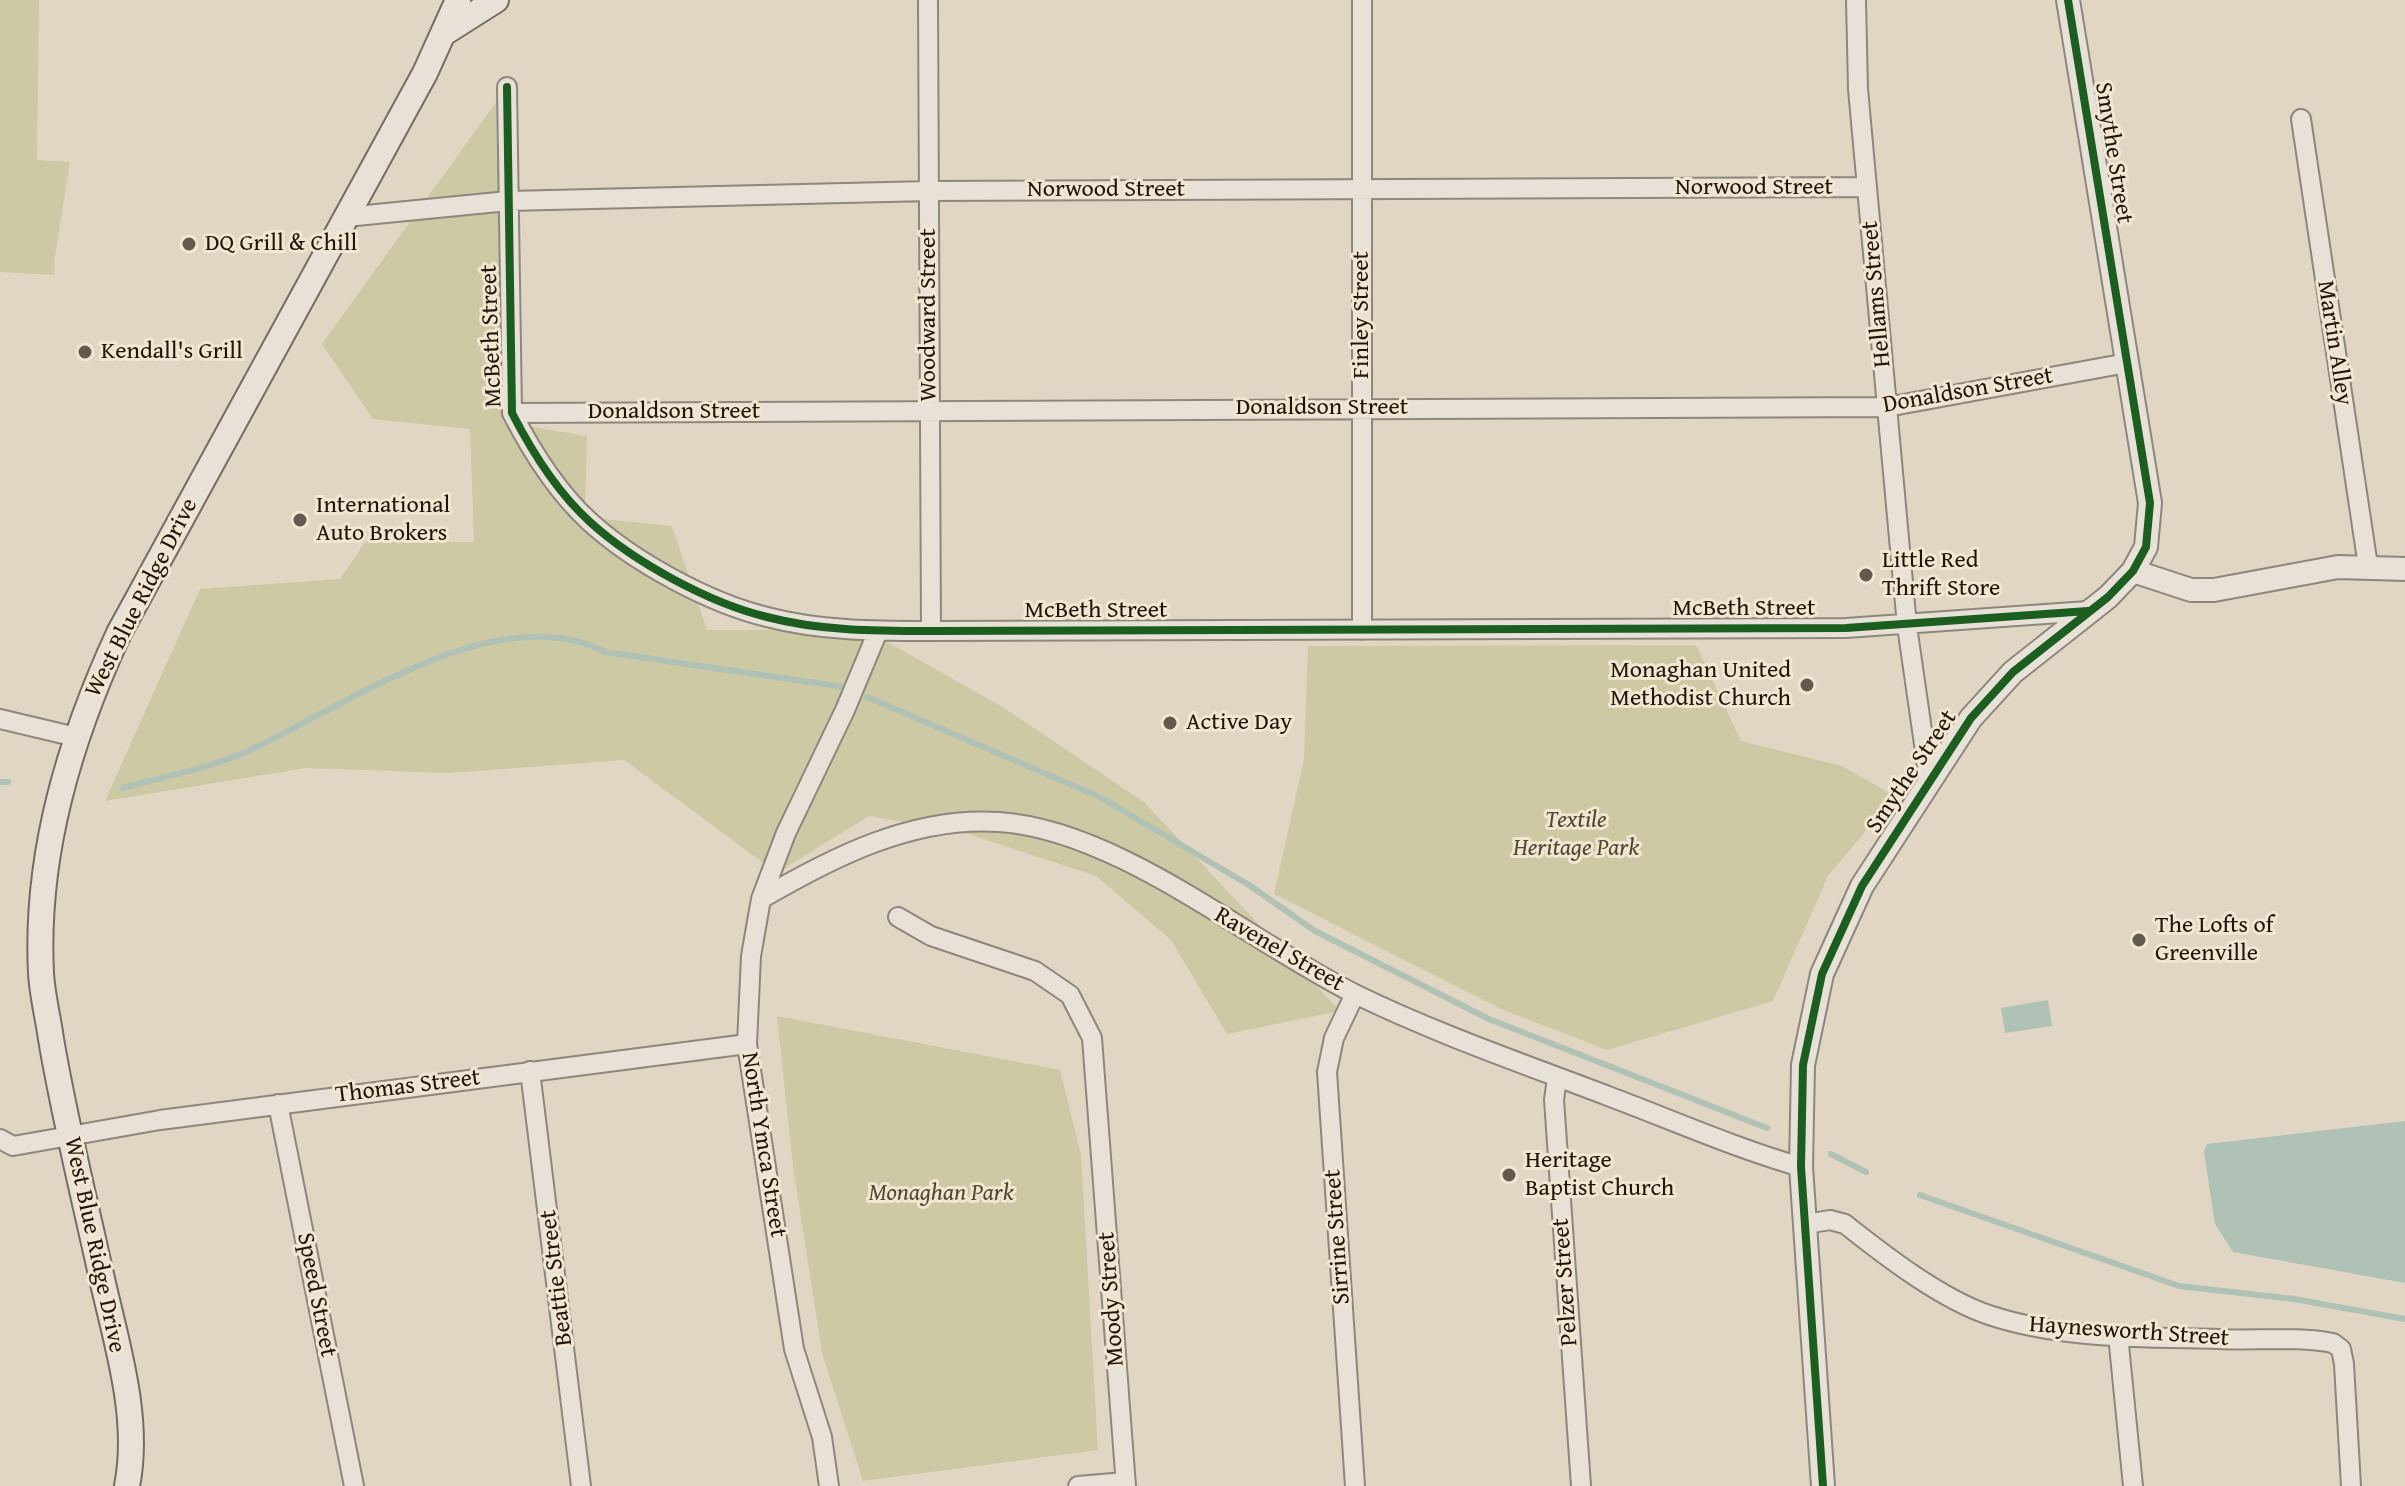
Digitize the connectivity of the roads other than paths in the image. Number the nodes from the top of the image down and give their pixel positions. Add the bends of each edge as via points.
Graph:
1 (458, 0) edge
2 (496, 0) edge
3 (928, 0) edge
4 (1362, 0) edge
5 (1856, 0) edge
6 (2068, 0) edge
7 (444, 33) junction
8 (507, 87) dead end
9 (2301, 119) dead end
10 (1867, 187) junction
11 (1362, 189) junction
12 (929, 191) junction
13 (508, 201) junction
14 (346, 217) junction
15 (2127, 363) junction
16 (1887, 407) junction
17 (1362, 408) junction
18 (930, 410) junction
19 (512, 413) junction
20 (2368, 566) junction
21 (2405, 569) edge
22 (2133, 571) junction
23 (2088, 611) junction
24 (1907, 626) junction
25 (1362, 630) junction
26 (878, 631) junction
27 (931, 631) junction
28 (0, 719) edge
29 (76, 737) junction
30 (1929, 779) junction
31 (761, 899) junction
32 (898, 917) dead end
33 (1355, 994) junction
34 (747, 1044) junction
35 (530, 1071) junction
36 (1557, 1078) junction
37 (278, 1104) junction
38 (70, 1134) junction
39 (0, 1139) edge
40 (1801, 1167) junction
41 (1806, 1224) junction
42 (2118, 1335) junction
43 (1126, 1484) edge
44 (127, 1486) edge
45 (354, 1486) edge
46 (581, 1486) edge
47 (829, 1486) edge
48 (1078, 1486) edge
49 (1355, 1486) edge
50 (1581, 1486) edge
51 (1823, 1486) edge
52 (2133, 1486) edge
53 (2351, 1486) edge

1 - 7 main road, West Blue Ridge Drive
2 - 7 main road
3 - 12 street, Woodward Street
4 - 11 street, Finley Street
5 - 10 street, Hellams Street
6 - 15 street, Smythe Street
7 - 14 main road, West Blue Ridge Drive
8 - 13 street, McBeth Street
9 - 20 street, Martin Alley
10 - 11 street, Norwood Street
10 - 16 street, Hellams Street
11 - 12 street, Norwood Street
11 - 17 street, Finley Street
12 - 13 street, Norwood Street
12 - 18 street, Woodward Street
13 - 14 street, Norwood Street
13 - 19 street, McBeth Street
14 - 29 main road, West Blue Ridge Drive via 119,633
15 - 16 street, Donaldson Street
15 - 22 street, Smythe Street via 2150,503 2146,547
16 - 17 street, Donaldson Street
16 - 24 street, Hellams Street
17 - 18 street, Donaldson Street
17 - 25 street, Finley Street
18 - 19 street, Donaldson Street
18 - 27 street, Woodward Street
19 - 26 street, McBeth Street via 533,453 589,522 664,573 717,600 768,617
20 - 21 street
20 - 22 street via 2214,590 2191,590
22 - 23 street, Smythe Street
23 - 24 street, McBeth Street
23 - 30 street, Smythe Street via 2013,672
24 - 25 street, McBeth Street
24 - 30 street, Hellams Street
25 - 27 street, McBeth Street
26 - 27 street, McBeth Street
26 - 31 street, North Ymca Street
28 - 29 street
29 - 38 main road, West Blue Ridge Drive via 52,831 40,928 41,976
30 - 40 street, Smythe Street via 1862,886 1822,974 1803,1065
31 - 33 street, Ravenel Street via 826,861 890,838 961,823 1026,825 1115,856
31 - 34 street, North Ymca Street via 751,956
32 - 43 street, Moody Street via 931,936 1035,971 1070,995 1092,1038
33 - 36 street, Ravenel Street
33 - 49 street, Sirrine Street via 1334,1038 1327,1072
34 - 35 street, Thomas Street
34 - 47 street, North Ymca Street via 794,1349 822,1437
35 - 37 street, Thomas Street
35 - 46 street, Beattie Street
36 - 40 street, Ravenel Street
36 - 50 street, Pelzer Street via 1554,1100
37 - 38 street, Thomas Street
37 - 45 street, Speed Street
38 - 39 street, Thomas Street via 13,1146
38 - 44 main road, West Blue Ridge Drive via 125,1385
40 - 41 street, Smythe Street
41 - 42 street, Haynesworth Street via 1845,1224 1985,1314 2047,1330
41 - 51 street, Smythe Street
42 - 52 street
42 - 53 street, Haynesworth Street via 2333,1343 2341,1349 2344,1364
43 - 48 street

